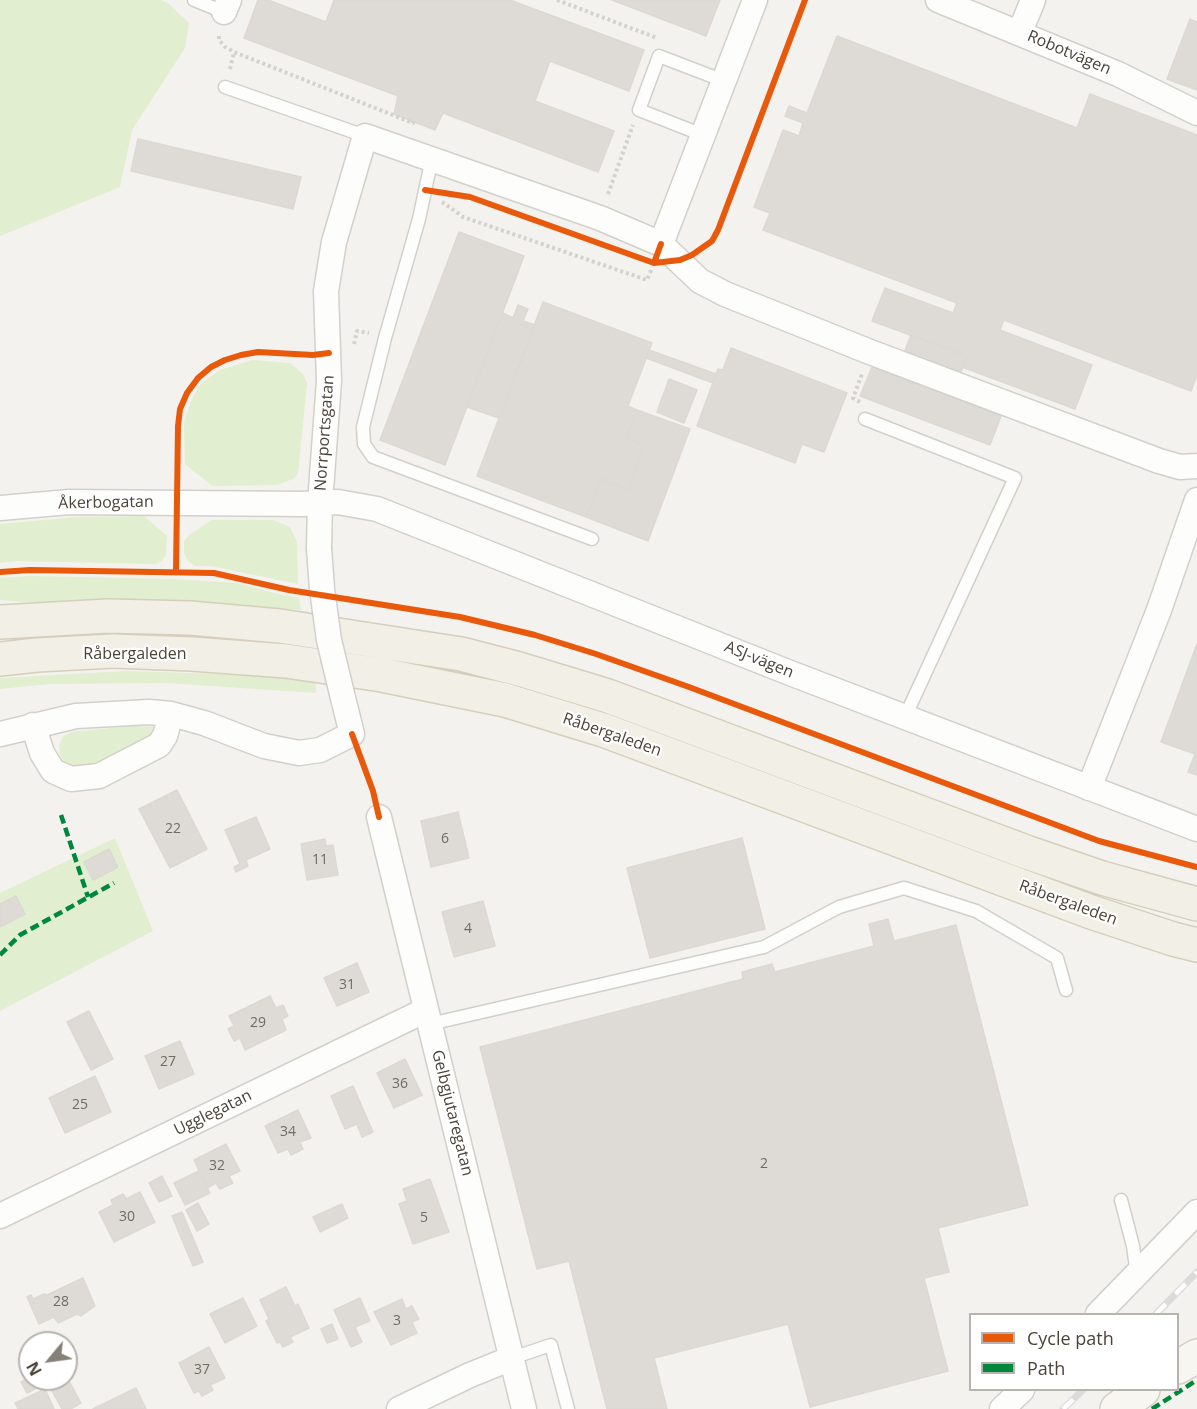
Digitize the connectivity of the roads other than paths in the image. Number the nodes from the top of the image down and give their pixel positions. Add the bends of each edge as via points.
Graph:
1 (194, 0) edge
2 (755, 0) edge
3 (938, 0) edge
4 (1033, 0) edge
5 (227, 6) edge
6 (1020, 32) junction
7 (724, 81) junction
8 (225, 87) dead end
9 (1197, 113) edge
10 (703, 135) junction
11 (365, 136) junction
12 (432, 158) junction
13 (658, 254) junction
14 (866, 419) dead end
15 (1197, 466) edge
16 (1197, 500) edge
17 (320, 503) junction
18 (0, 508) edge
19 (592, 539) dead end
20 (0, 622) edge
21 (0, 659) edge
22 (171, 714) junction
23 (906, 717) junction
24 (33, 725) junction
25 (0, 734) edge
26 (1089, 788) junction
27 (379, 817) dead end
28 (1197, 829) edge
29 (1197, 904) edge
30 (1197, 945) edge
31 (1066, 990) dead end
32 (428, 1017) junction
33 (1121, 1200) dead end
34 (1197, 1212) edge
35 (0, 1216) edge
36 (1137, 1276) junction
37 (1099, 1313) edge
38 (1197, 1356) edge
39 (512, 1358) junction
40 (1179, 1366) edge
41 (1020, 1391) edge
42 (1140, 1391) edge
43 (399, 1409) edge
44 (524, 1409) edge
45 (568, 1409) edge
46 (1002, 1409) edge
47 (1117, 1409) edge

1 - 5 lane
2 - 7 street
3 - 6 street, Robotvägen
4 - 6 street
6 - 9 street, Robotvägen
7 - 10 street
7 - 10 lane via 659,56 639,110
8 - 11 lane
10 - 13 street
11 - 12 street
11 - 17 street, Norrportsgatan via 334,242 326,291 329,381
12 - 13 street via 600,218
12 - 19 lane via 363,427 364,444 373,457
13 - 15 street via 724,294 870,352 1159,461 1180,467
14 - 23 lane via 1015,478
16 - 26 street via 1159,610
17 - 18 street, Åkerbogatan via 69,502
17 - 22 street, Norrportsgatan, bridge via 319,548 329,640 352,734 320,750 299,753 264,746
17 - 23 street, ASJ-vägen via 376,509
20 - 29 main road, Råbergaleden via 108,616 190,618 280,626 461,654 608,696 1029,853
21 - 30 main road, Råbergaleden via 113,651 251,658 382,675 505,700 603,730 1091,912
22 - 24 street via 76,716
22 - 24 street via 159,745 99,776 71,779 53,771
23 - 26 street, ASJ-vägen
24 - 25 street
26 - 28 street, ASJ-vägen
27 - 32 street, Gelbgjutaregatan
31 - 32 lane via 1057,957 976,911 904,888 838,907 764,947
32 - 35 street, Ugglegatan
32 - 39 street, Gelbgjutaregatan
33 - 36 lane
34 - 36 street
36 - 37 street
38 - 40 street
39 - 43 street
39 - 44 street, Gelbgjutaregatan
39 - 45 lane via 552,1345
41 - 46 street
42 - 47 street

